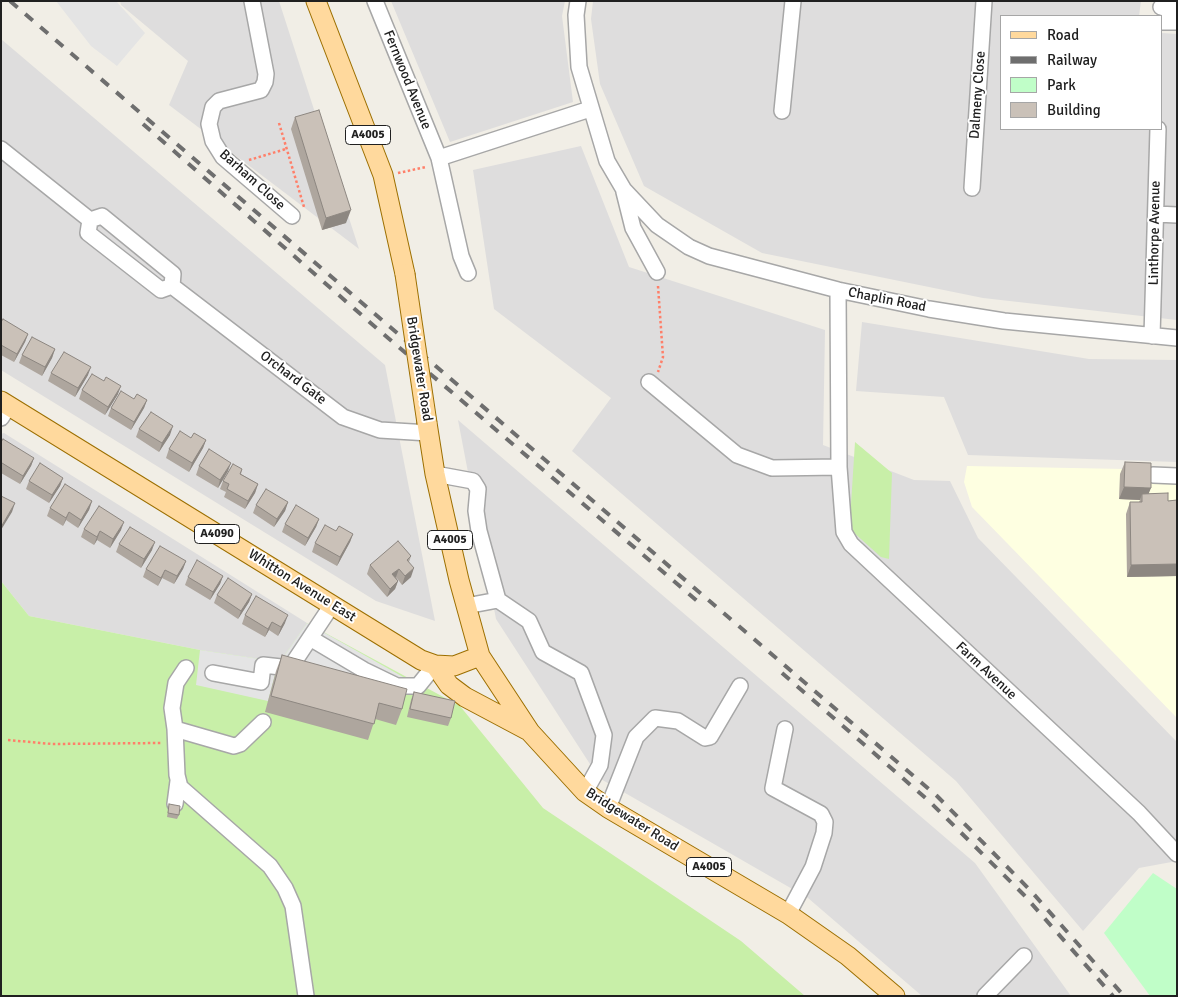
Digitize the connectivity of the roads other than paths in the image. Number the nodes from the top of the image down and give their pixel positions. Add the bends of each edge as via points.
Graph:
1 (252, 1) edge
2 (316, 1) edge
3 (375, 1) edge
4 (578, 1) edge
5 (793, 1) edge
6 (984, 1) edge
7 (1177, 7) edge
8 (1161, 11) edge
9 (1177, 22) edge
10 (590, 109) junction
11 (782, 111) dead end
12 (1158, 130) edge
13 (1, 149) edge
14 (439, 158) junction
15 (972, 188) dead end
16 (624, 190) junction
17 (1156, 214) junction
18 (299, 215) road end
19 (1177, 215) edge
20 (90, 220) junction
21 (657, 272) road end
22 (468, 273) dead end
23 (172, 286) junction
24 (838, 290) junction
25 (1152, 336) junction
26 (1177, 338) edge
27 (649, 382) road end
28 (4, 408) edge
29 (428, 428) junction
30 (839, 467) junction
31 (435, 474) junction
32 (1153, 475) edge
33 (1177, 476) edge
34 (498, 600) junction
35 (332, 605) junction
36 (466, 606) junction
37 (310, 638) junction
38 (480, 656) junction
39 (435, 666) junction
40 (186, 668) dead end
41 (214, 673) dead end
42 (740, 686) dead end
43 (263, 722) dead end
44 (785, 729) dead end
45 (530, 732) junction
46 (171, 738) junction
47 (178, 780) junction
48 (585, 792) junction
49 (175, 804) edge
50 (608, 808) junction
51 (1177, 854) edge
52 (788, 914) junction
53 (1024, 956) dead end
54 (306, 996) edge
55 (895, 996) edge
56 (985, 996) edge

1 - 18 street, Barham Close via 265,82 261,90 219,101 213,107 209,124 213,141 223,157
2 - 29 main road, Bridgewater Road / A4005, bridge via 383,175 405,274
3 - 14 street, Fernwood Avenue
4 - 10 street, Chaplin Road via 579,67
5 - 11 street
6 - 15 street, Dalmeny Close
7 - 8 street
8 - 9 street
10 - 14 street
10 - 16 street, Chaplin Road via 607,161
12 - 17 street, Linthorpe Avenue
13 - 20 street, Orchard Gate
14 - 22 street, Fernwood Avenue via 461,256
16 - 21 street, Chaplin Road via 633,228
16 - 24 street, Chaplin Road via 656,225 689,247 709,256
17 - 19 street
17 - 25 street, Linthorpe Avenue
20 - 23 street, Orchard Gate via 102,216 173,274
20 - 23 street, Orchard Gate via 88,233 161,290
23 - 29 street, Orchard Gate via 343,417 380,430
24 - 25 street, Chaplin Road via 1004,321
24 - 30 street, Farm Avenue
25 - 26 street, Chaplin Road
27 - 30 street via 737,455 772,468
28 - 35 main road, Whitton Avenue East / A4090
29 - 31 main road, Bridgewater Road / A4005
30 - 51 street, Farm Avenue via 844,532 851,544 1139,814
31 - 34 street via 474,481 478,489 476,511 479,532
31 - 36 main road, Bridgewater Road / A4005
32 - 33 street
34 - 36 street
34 - 48 street via 529,621 543,652 581,673 604,734 600,765
35 - 37 street
35 - 39 main road, Whitton Avenue East / A4090
36 - 38 main road, Bridgewater Road / A4005
37 - 39 street via 397,686 418,686
37 - 41 street via 290,668 263,665 261,682
38 - 39 main road via 454,666
38 - 45 main road, Bridgewater Road / A4005
39 - 45 main road, Bridgewater Road / A4005 via 465,697
40 - 46 street via 176,683
42 - 50 street via 710,737 705,738 678,721 655,718 636,737
43 - 46 street via 234,746
44 - 52 street via 773,788 821,814 825,822 813,867
45 - 48 main road, Bridgewater Road / A4005
46 - 47 street
47 - 49 street
47 - 54 street via 188,797 270,866 285,888 293,906
48 - 50 main road, Bridgewater Road / A4005
50 - 52 main road, Bridgewater Road / A4005
52 - 55 main road, Bridgewater Road / A4005 via 848,956
53 - 56 street

